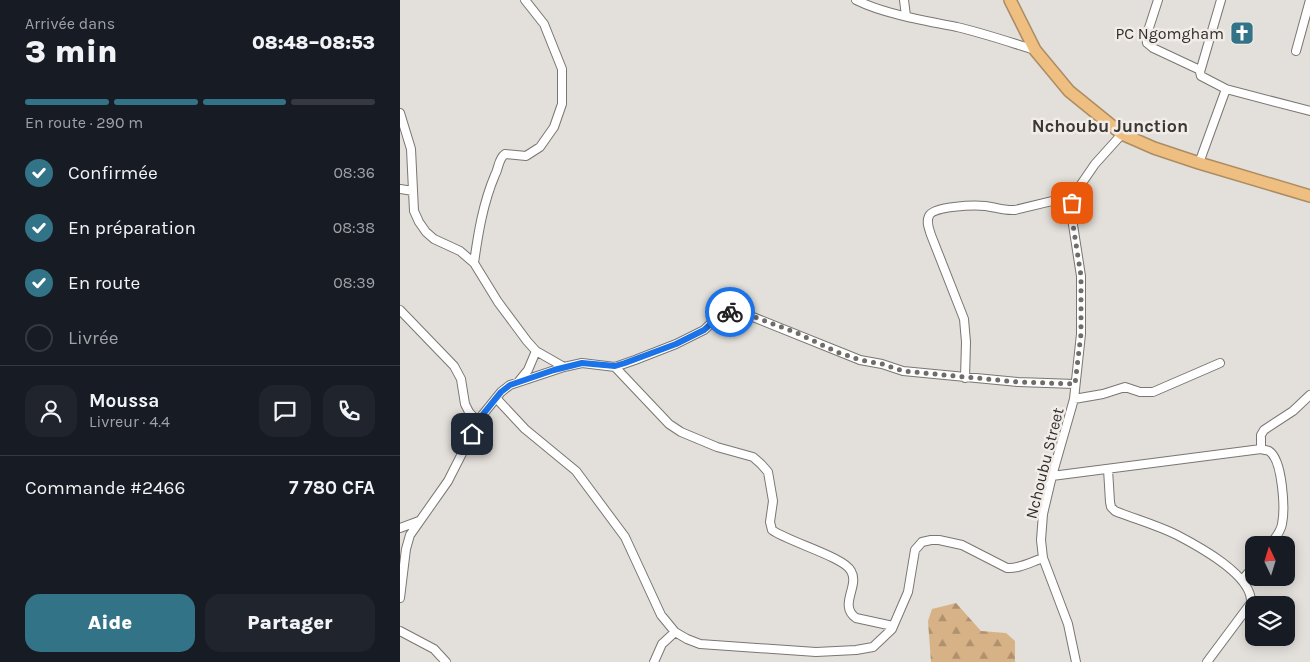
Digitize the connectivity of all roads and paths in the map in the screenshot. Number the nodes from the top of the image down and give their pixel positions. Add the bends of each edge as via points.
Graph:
1 (526, 0) edge
2 (856, 0) edge
3 (904, 0) edge
4 (1010, 0) edge
5 (1158, 0) edge
6 (1221, 0) edge
7 (1310, 0) edge
8 (906, 16) junction
9 (1035, 50) junction
10 (1296, 51) dead end
11 (1200, 70) junction
12 (1226, 89) junction
13 (1310, 111) edge
14 (400, 113) edge
15 (1122, 134) junction
16 (1199, 163) junction
17 (400, 189) edge
18 (413, 190) junction
19 (1074, 196) junction
20 (1310, 196) edge
21 (474, 263) junction
22 (400, 310) edge
23 (536, 351) junction
24 (1220, 363) dead end
25 (615, 366) junction
26 (564, 367) junction
27 (965, 378) junction
28 (519, 381) junction
29 (1075, 384) junction
30 (1310, 395) edge
31 (496, 398) junction
32 (1074, 399) junction
33 (478, 422) junction
34 (1261, 449) junction
35 (1108, 468) junction
36 (1052, 476) junction
37 (420, 520) junction
38 (400, 528) edge
39 (1276, 536) edge
40 (1043, 558) junction
41 (1245, 576) edge
42 (1242, 580) junction
43 (400, 598) edge
44 (893, 626) junction
45 (400, 631) edge
46 (675, 632) junction
47 (446, 662) edge
48 (654, 662) edge
49 (1076, 662) edge
50 (1207, 662) edge

1 - 21 street via 544,24 562,69 562,104 554,127 540,147 526,156 505,154 500,159 490,185
2 - 8 street
3 - 8 street
4 - 9 highway
5 - 11 street via 1146,36 1147,43
6 - 11 street
7 - 10 street
8 - 9 street
9 - 15 highway via 1069,91
11 - 12 street via 1201,76
12 - 13 street
12 - 16 street
14 - 18 street via 411,149
15 - 16 highway
15 - 19 street, Nchoubu Street via 1095,164
16 - 20 highway
17 - 18 street
18 - 21 street via 416,217 426,232
19 - 27 street via 1007,211 984,206 959,207 930,214 931,235 964,319
19 - 29 street, Nchoubu Street via 1071,212 1081,276 1081,334
21 - 23 street via 498,302
22 - 33 street via 454,366 461,379 465,404
23 - 26 street
23 - 28 street
24 - 32 street via 1153,392 1125,387
25 - 26 street via 582,363
25 - 27 street via 676,344 704,330 724,312 732,312 744,313 860,360 903,371
25 - 44 street via 669,424 717,447 753,457 761,464 768,472 773,501 772,530 790,541 843,562 852,571 848,606 852,615
26 - 28 street
27 - 29 street
28 - 31 street
29 - 32 street, Nchoubu Street
30 - 34 street via 1294,411 1264,430
31 - 33 street
31 - 46 street via 525,429 576,471 625,537 661,615
32 - 36 street, Nchoubu Street
33 - 37 street via 448,481
34 - 35 street
34 - 39 street via 1272,454 1279,469 1282,526
35 - 36 street
35 - 42 street via 1110,502 1115,511 1175,534 1209,553
36 - 40 street, Nchoubu Street via 1042,525
37 - 38 street
37 - 43 street via 407,542
40 - 44 street via 1021,567 1007,568 962,545 940,540 922,542 915,550 908,592
40 - 49 street, Nchoubu Street via 1068,624
41 - 42 street
42 - 50 street via 1250,595 1250,603
44 - 46 street via 873,647 816,652 700,644
45 - 47 street via 434,649
46 - 48 street via 662,644

